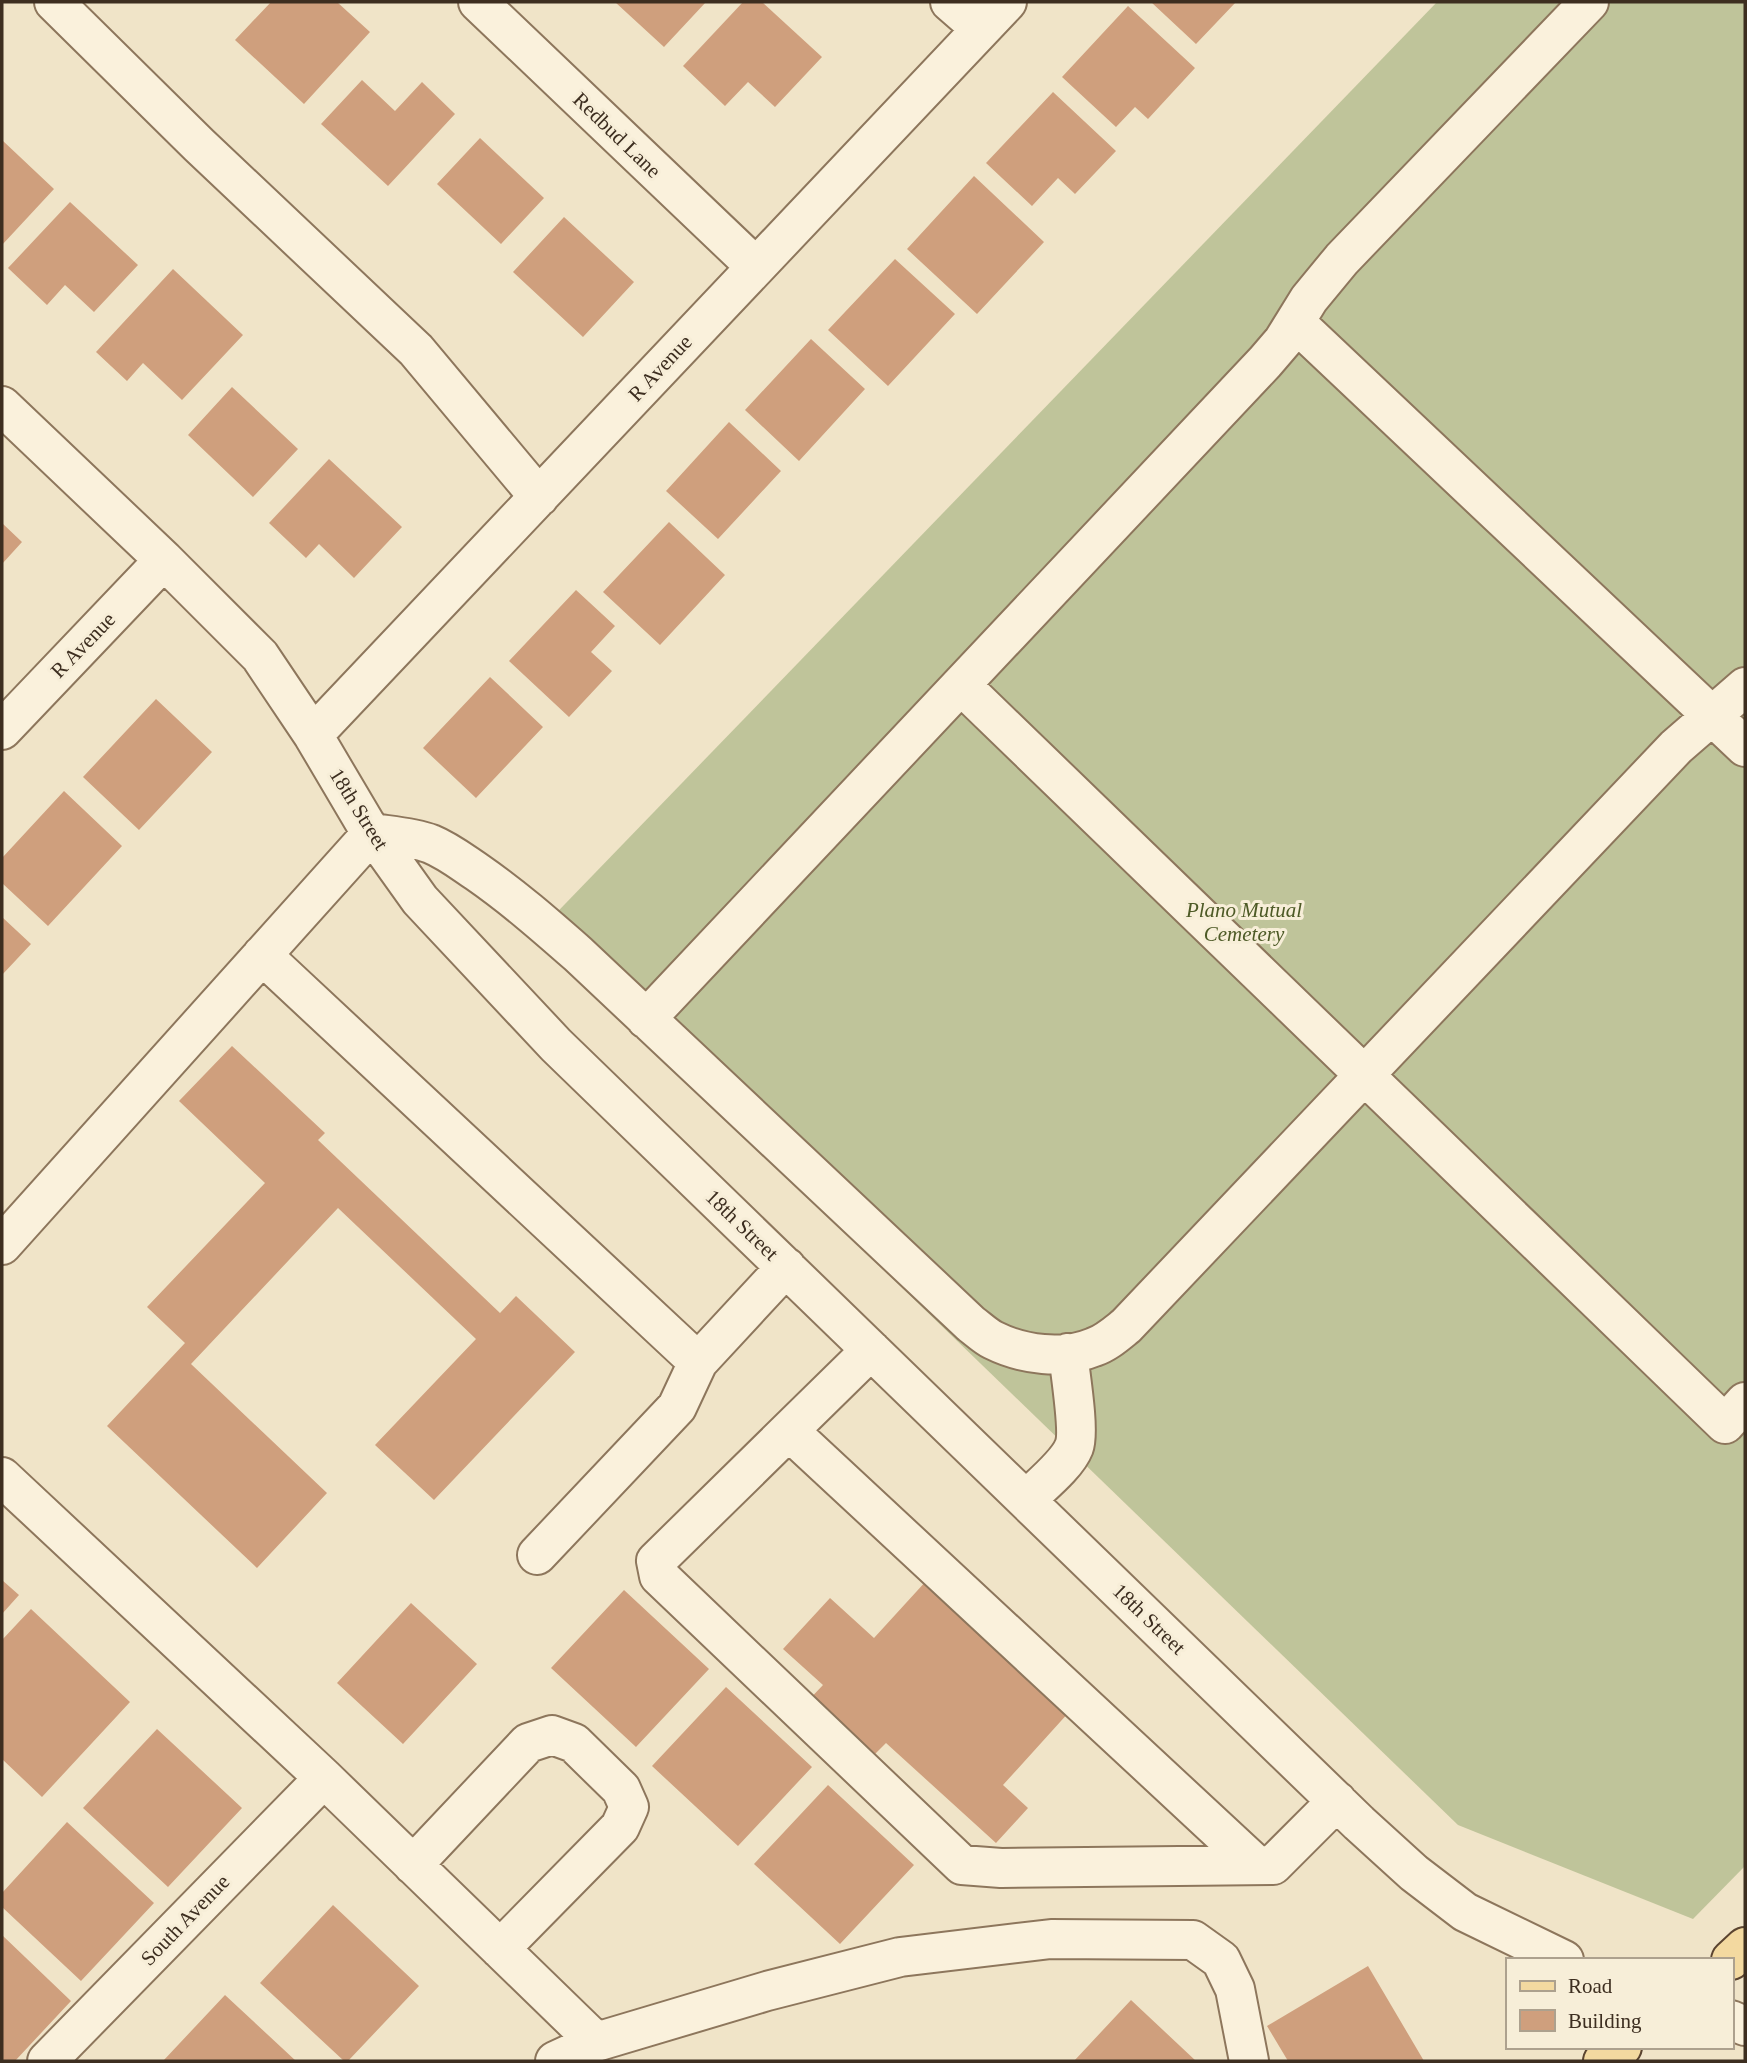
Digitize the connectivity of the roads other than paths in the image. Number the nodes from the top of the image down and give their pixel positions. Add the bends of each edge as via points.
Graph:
1 (54, 2) edge
2 (478, 2) edge
3 (950, 2) edge
4 (1007, 2) edge
5 (1589, 2) edge
6 (981, 29) junction
7 (756, 267) junction
8 (1295, 322) junction
9 (2, 406) edge
10 (539, 497) junction
11 (164, 560) junction
12 (961, 685) junction
13 (1745, 687) edge
14 (1711, 715) junction
15 (2, 730) edge
16 (313, 735) junction
17 (1745, 747) edge
18 (372, 834) junction
19 (262, 955) junction
20 (646, 1019) junction
21 (1365, 1075) junction
22 (2, 1245) edge
23 (786, 1267) junction
24 (871, 1350) junction
25 (1068, 1353) junction
26 (698, 1362) junction
27 (1745, 1402) edge
28 (789, 1431) junction
29 (2, 1478) edge
30 (1026, 1500) junction
31 (537, 1555) dead end
32 (324, 1778) junction
33 (1336, 1801) junction
34 (413, 1865) junction
35 (1256, 1865) junction
36 (500, 1949) junction
37 (1560, 1958) edge
38 (596, 2042) junction
39 (1619, 2049) edge
40 (47, 2061) edge
41 (555, 2061) edge
42 (1249, 2061) edge
43 (1602, 2061) edge

1 - 10 street via 416,350
2 - 7 street, Redbud Lane
3 - 6 street
4 - 6 street, R Avenue
5 - 8 street via 1342,259
6 - 7 street, R Avenue
7 - 10 street, R Avenue
8 - 12 street via 1265,362
8 - 14 street
9 - 11 street, 18th Street
10 - 16 street, R Avenue
11 - 15 street, R Avenue
11 - 16 street, 18th Street via 260,656
12 - 20 street
12 - 21 street
13 - 14 street
14 - 17 street
14 - 21 street
16 - 18 street, 18th Street
18 - 19 street
18 - 20 street via 408,837 456,857 537,917
18 - 23 street, 18th Street via 420,900 496,983
19 - 22 street
19 - 26 street
20 - 25 street via 971,1324 1009,1347 1033,1354
21 - 25 street via 1126,1326 1096,1347
21 - 27 street via 1724,1424
23 - 24 street, 18th Street
23 - 26 street
24 - 28 street
24 - 30 street, 18th Street
25 - 30 street via 1074,1448
26 - 31 street via 677,1407
28 - 35 street
28 - 35 street via 656,1562 659,1576 962,1865
29 - 32 street
30 - 33 street, 18th Street
32 - 34 street
32 - 40 street, South Avenue
33 - 35 street via 1273,1865
33 - 37 street, 18th Street via 1414,1873 1465,1912
34 - 36 street
34 - 36 street via 528,1743 552,1735 574,1743 621,1788 629,1807 620,1827
36 - 38 street
38 - 41 street
38 - 42 street via 900,1957 1051,1939 1193,1940 1221,1960 1235,1989
39 - 43 main road

